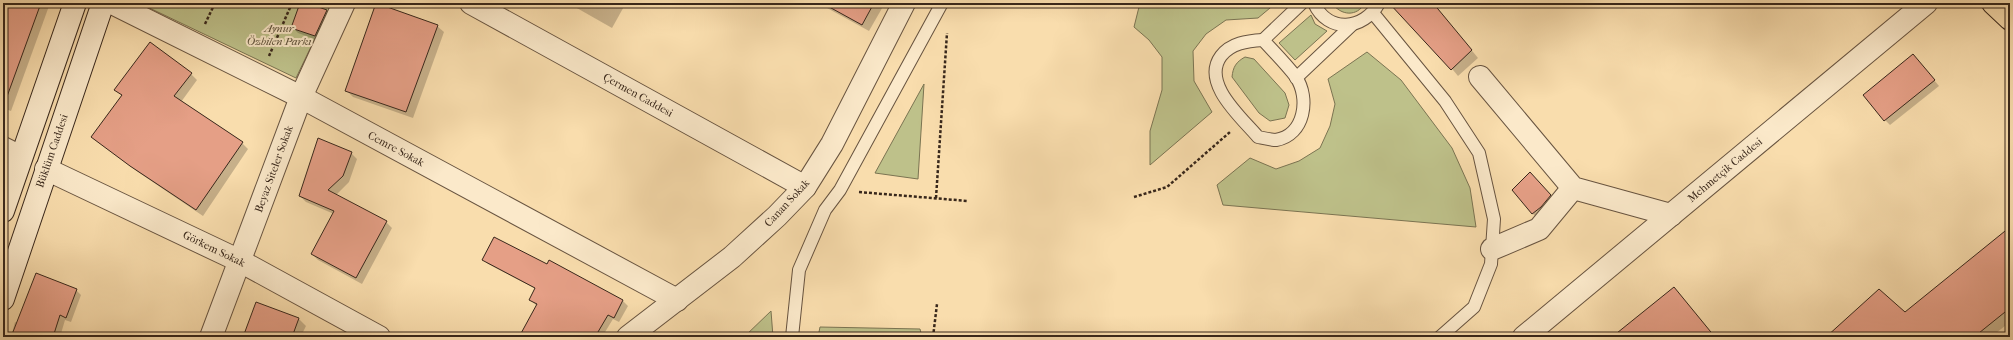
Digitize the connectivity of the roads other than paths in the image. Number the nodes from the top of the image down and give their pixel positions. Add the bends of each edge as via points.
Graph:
1 (75, 3) edge
2 (103, 3) edge
3 (112, 3) edge
4 (344, 3) edge
5 (471, 3) edge
6 (904, 3) edge
7 (942, 3) edge
8 (1302, 3) edge
9 (1314, 3) edge
10 (1926, 3) edge
11 (1993, 3) edge
12 (1376, 8) edge
13 (2010, 19) edge
14 (1353, 24) junction
15 (1263, 40) junction
16 (1480, 77) dead end
17 (1296, 78) junction
18 (301, 97) junction
19 (12, 153) edge
20 (46, 169) junction
21 (805, 186) junction
22 (1572, 188) junction
23 (3, 210) edge
24 (1671, 215) junction
25 (1492, 249) junction
26 (240, 261) junction
27 (3, 299) edge
28 (677, 300) junction
29 (211, 337) edge
30 (379, 337) edge
31 (628, 337) edge
32 (792, 337) edge
33 (1440, 337) edge
34 (1524, 337) edge

1 - 19 street
2 - 20 street, Büklüm Caddesi
3 - 18 street, Cemre Sokak
4 - 18 street, Beyaz Siteler Sokak
5 - 21 street, Çermen Caddesi
6 - 21 street, Canan Sokak via 832,144
7 - 32 lane via 840,190 825,210 799,270
8 - 15 lane
9 - 14 lane via 1321,14 1330,21
10 - 24 street, Mehmetçik Caddesi
11 - 13 highway
12 - 14 lane via 1364,20
12 - 25 lane via 1445,101 1479,152 1494,219
14 - 17 lane
15 - 17 lane
15 - 17 lane via 1249,41 1227,48 1216,63 1214,76 1222,94 1258,137 1276,140 1292,132 1303,117 1303,95
16 - 22 street
18 - 26 street, Beyaz Siteler Sokak
18 - 28 street, Cemre Sokak
19 - 20 street, Görkem Sokak
19 - 23 street
20 - 26 street, Görkem Sokak
20 - 27 street, Büklüm Caddesi
21 - 28 street, Canan Sokak via 738,252
22 - 24 street
22 - 25 street via 1539,229
24 - 34 street, Mehmetçik Caddesi
25 - 33 lane via 1491,264 1474,307
26 - 29 street, Beyaz Siteler Sokak
26 - 30 street, Görkem Sokak
28 - 31 street, Canan Sokak

